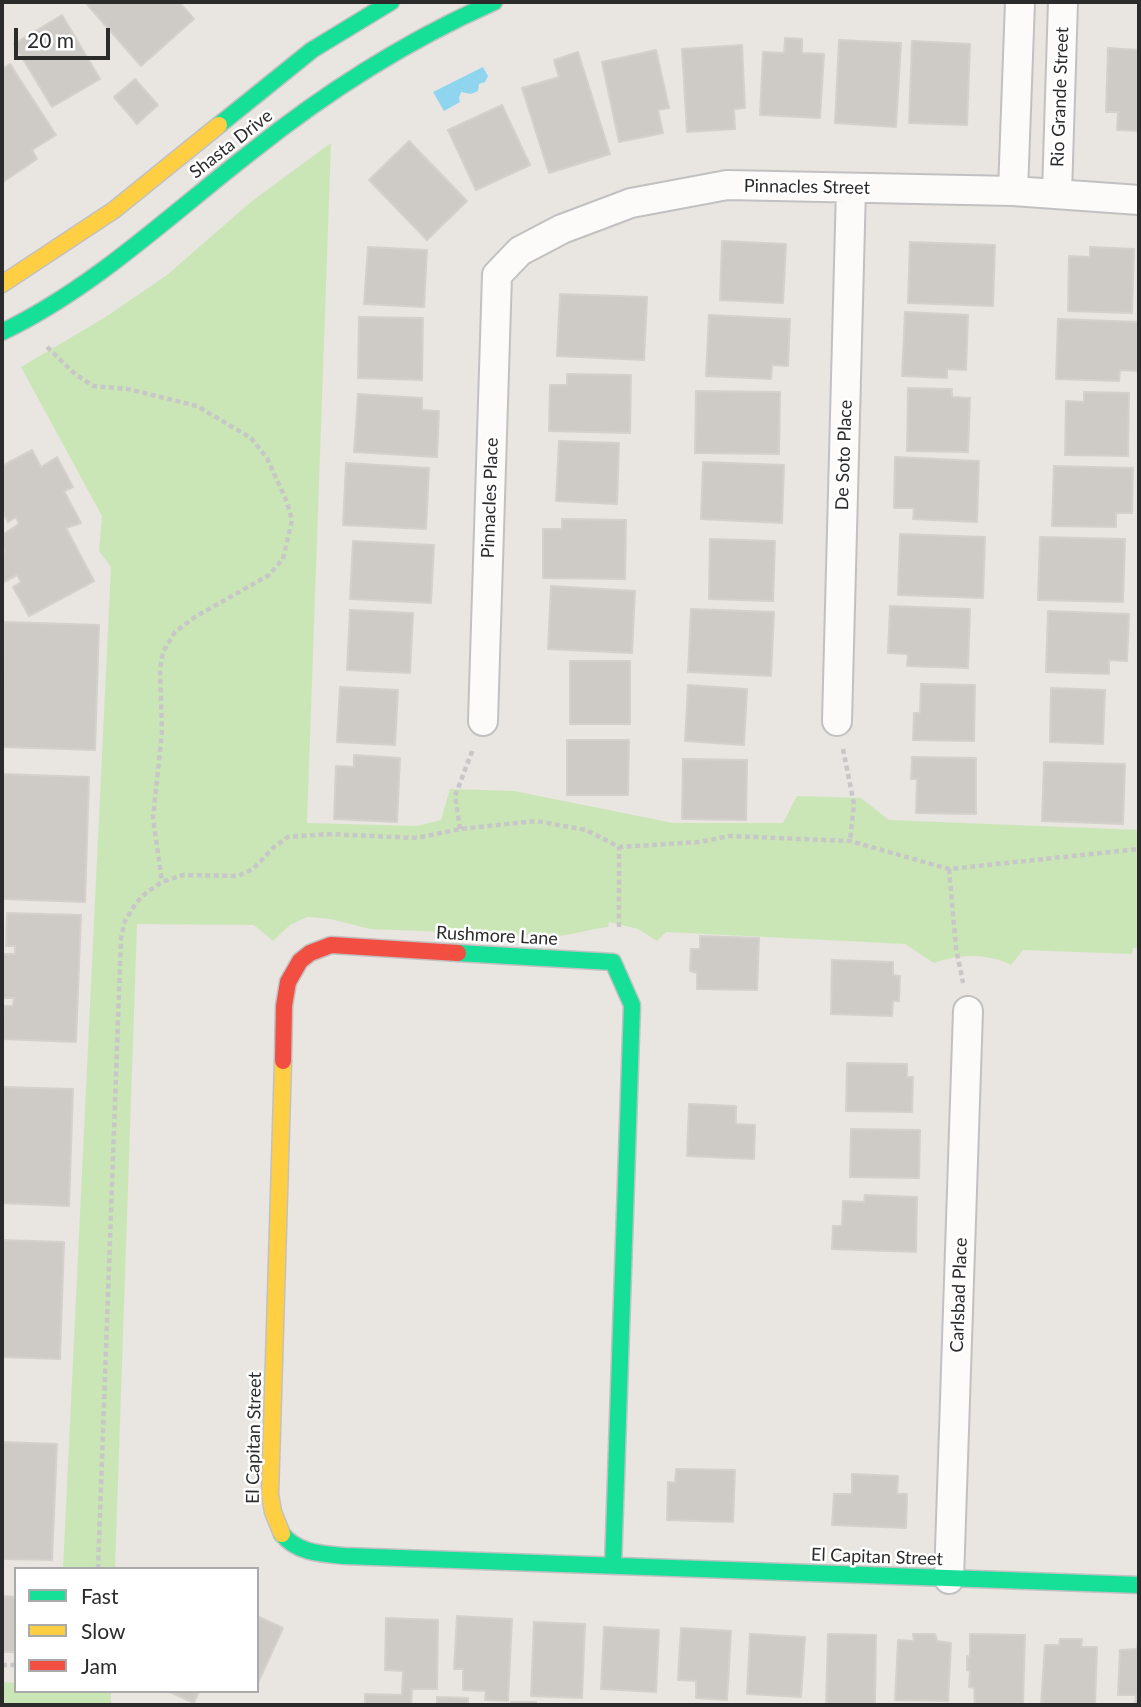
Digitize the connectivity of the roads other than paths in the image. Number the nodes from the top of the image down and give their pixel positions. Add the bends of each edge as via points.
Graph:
1 (391, 2) edge
2 (494, 2) edge
3 (1020, 2) edge
4 (1063, 2) edge
5 (851, 188) junction
6 (1013, 191) junction
7 (1057, 193) junction
8 (1139, 200) edge
9 (497, 275) joint
10 (2, 284) edge
11 (2, 332) edge
12 (483, 721) road end
13 (836, 721) road end
14 (968, 1011) road end
15 (284, 1044) joint
16 (613, 1566) junction
17 (949, 1579) junction
18 (1139, 1586) edge

1 - 10 street, Shasta Drive via 312,50 114,211
2 - 11 street, Shasta Drive via 442,24 366,68 277,131 105,268
3 - 6 street
4 - 7 street, Rio Grande Street
5 - 6 street, Pinnacles Street
5 - 9 street, Pinnacles Street via 727,185 631,203 531,245
5 - 13 street, De Soto Place
6 - 7 street, Pinnacles Street
7 - 8 street, Pinnacles Street
9 - 12 street, Pinnacles Place
14 - 17 street, Carlsbad Place
15 - 16 street, El Capitan Street via 270,1494 272,1518 284,1539 320,1554
15 - 16 street, Rushmore Lane via 287,979 310,953 331,945 613,962 632,1005
16 - 17 street, El Capitan Street
17 - 18 street, El Capitan Street

